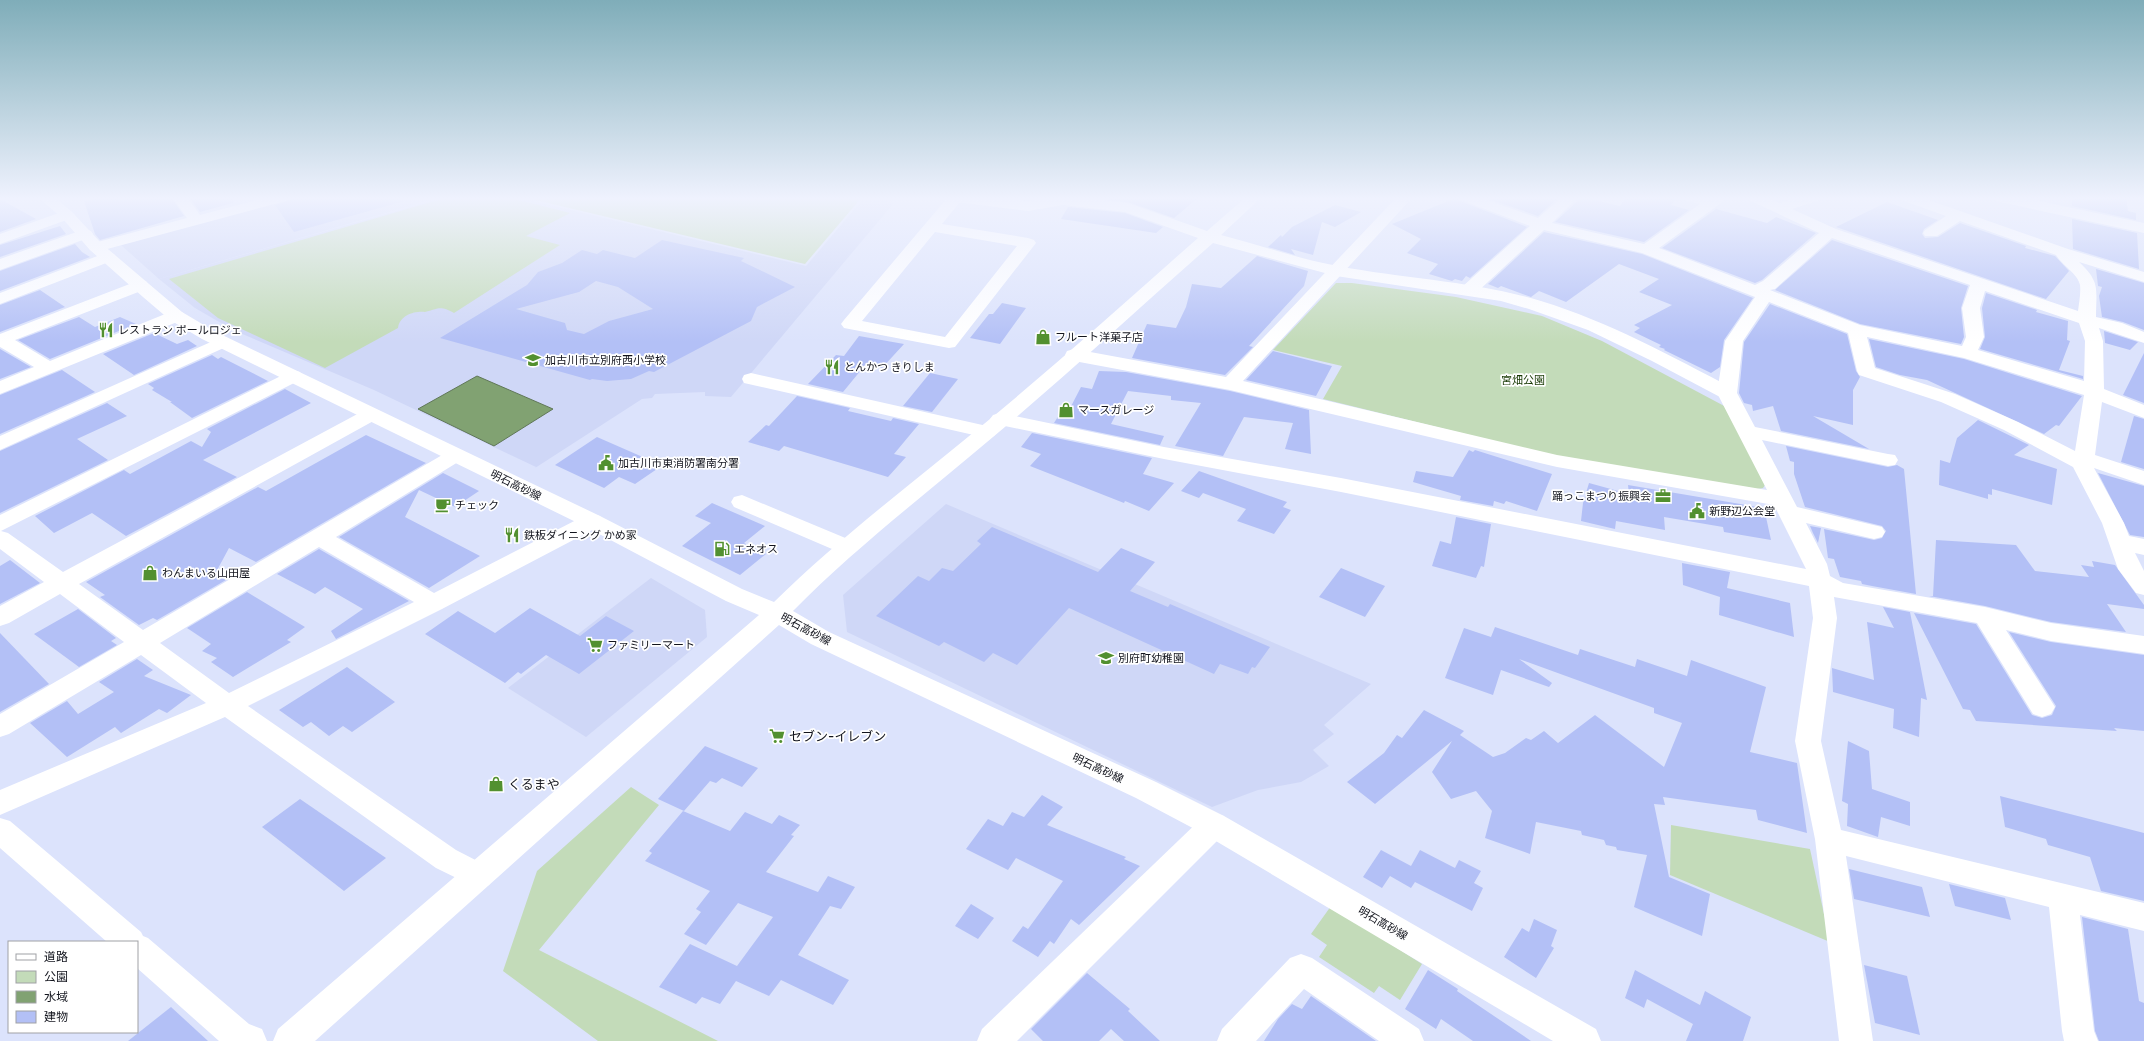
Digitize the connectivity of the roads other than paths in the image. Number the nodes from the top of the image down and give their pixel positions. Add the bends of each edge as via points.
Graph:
1 (96, 246) junction
2 (917, 246) edge
3 (1026, 246) edge
4 (1200, 246) edge
5 (1242, 246) edge
6 (1360, 246) edge
7 (1519, 246) edge
8 (1632, 246) edge
9 (1652, 246) edge
10 (1814, 246) edge
11 (1869, 246) edge
12 (2043, 246) edge
13 (1647, 249) junction
14 (2062, 252) junction
15 (0, 265) edge
16 (1336, 271) junction
17 (2144, 277) edge
18 (140, 284) junction
19 (1979, 284) junction
20 (1469, 290) junction
21 (1759, 293) junction
22 (0, 299) edge
23 (176, 316) junction
24 (2087, 320) junction
25 (1855, 329) junction
26 (2144, 338) edge
27 (0, 340) edge
28 (222, 342) junction
29 (1968, 353) junction
30 (1074, 355) junction
31 (49, 368) junction
32 (293, 376) junction
33 (751, 379) dead end
34 (1230, 384) junction
35 (0, 388) edge
36 (2094, 392) junction
37 (1727, 393) junction
38 (2144, 412) edge
39 (370, 415) junction
40 (993, 426) junction
41 (1746, 431) junction
42 (0, 444) edge
43 (456, 455) junction
44 (1888, 460) dead end
45 (2083, 461) junction
46 (2144, 478) edge
47 (742, 502) dead end
48 (1784, 506) junction
49 (592, 521) junction
50 (0, 524) edge
51 (1874, 532) dead end
52 (318, 536) junction
53 (0, 538) edge
54 (2120, 542) junction
55 (847, 547) junction
56 (2144, 547) edge
57 (1820, 580) junction
58 (61, 584) junction
59 (2144, 587) edge
60 (434, 603) junction
61 (776, 613) junction
62 (1985, 616) junction
63 (0, 617) edge
64 (140, 643) junction
65 (2144, 644) edge
66 (227, 705) junction
67 (2042, 707) dead end
68 (0, 726) edge
69 (0, 803) edge
70 (1214, 824) junction
71 (0, 830) edge
72 (1829, 839) junction
73 (479, 876) junction
74 (2063, 897) junction
75 (2144, 917) edge
76 (129, 941) edge
77 (138, 949) edge
78 (250, 1041) edge
79 (290, 1041) edge
80 (994, 1041) edge
81 (1234, 1041) edge
82 (1407, 1041) edge
83 (1584, 1041) edge
84 (1856, 1041) edge
85 (2081, 1041) edge

1 - 15 street
1 - 18 street, 明石高砂線
1 - 22 street
2 - 3 street via 850,324 949,343
4 - 30 street
5 - 16 street
6 - 16 street
7 - 20 street
8 - 13 street
9 - 13 street
10 - 21 street
11 - 19 street
12 - 14 street
13 - 21 street
14 - 17 street
14 - 24 street via 2084,276 2088,285
16 - 20 street
16 - 34 street
18 - 23 street, 明石高砂線
18 - 27 street
19 - 24 street
19 - 29 street via 1971,308 1975,337
20 - 37 street via 1535,305 1573,318 1653,354
21 - 25 street
21 - 37 street via 1734,341
23 - 28 street, 明石高砂線
23 - 31 street
24 - 26 street via 2116,327
24 - 36 street via 2094,341
25 - 29 street
25 - 45 street via 1866,371 1948,398
27 - 31 street
28 - 32 street, 明石高砂線
28 - 42 street
29 - 36 street
30 - 34 street
30 - 40 street
31 - 35 street
32 - 39 street, 明石高砂線
32 - 50 street
33 - 40 street via 791,394
34 - 48 street via 1557,461
36 - 38 street
36 - 45 street
37 - 41 street
39 - 43 street, 明石高砂線
39 - 58 street
40 - 55 street
40 - 57 street via 1341,485
41 - 44 street via 1860,446
41 - 48 street
43 - 49 street, 明石高砂線
43 - 52 street
45 - 46 street
45 - 54 street
47 - 55 street
48 - 51 street
48 - 57 street via 1816,564
49 - 60 street
49 - 61 street, 明石高砂線 via 734,595
52 - 60 street
52 - 64 street
53 - 58 street
54 - 56 street
54 - 59 street via 2130,569
55 - 61 street
57 - 62 street via 1837,590
57 - 72 street via 1825,618 1808,741
58 - 63 street
58 - 64 street
60 - 66 street
61 - 70 street, 明石高砂線 via 820,638
61 - 73 street
62 - 65 street via 2051,632
62 - 67 street
64 - 66 street
64 - 68 street
66 - 69 street
66 - 73 street via 446,859
70 - 80 street
70 - 83 street, 明石高砂線
71 - 76 street
72 - 74 street
72 - 84 street
73 - 79 street
74 - 75 street
74 - 85 street
77 - 78 street via 238,1034
81 - 82 street via 1301,969

